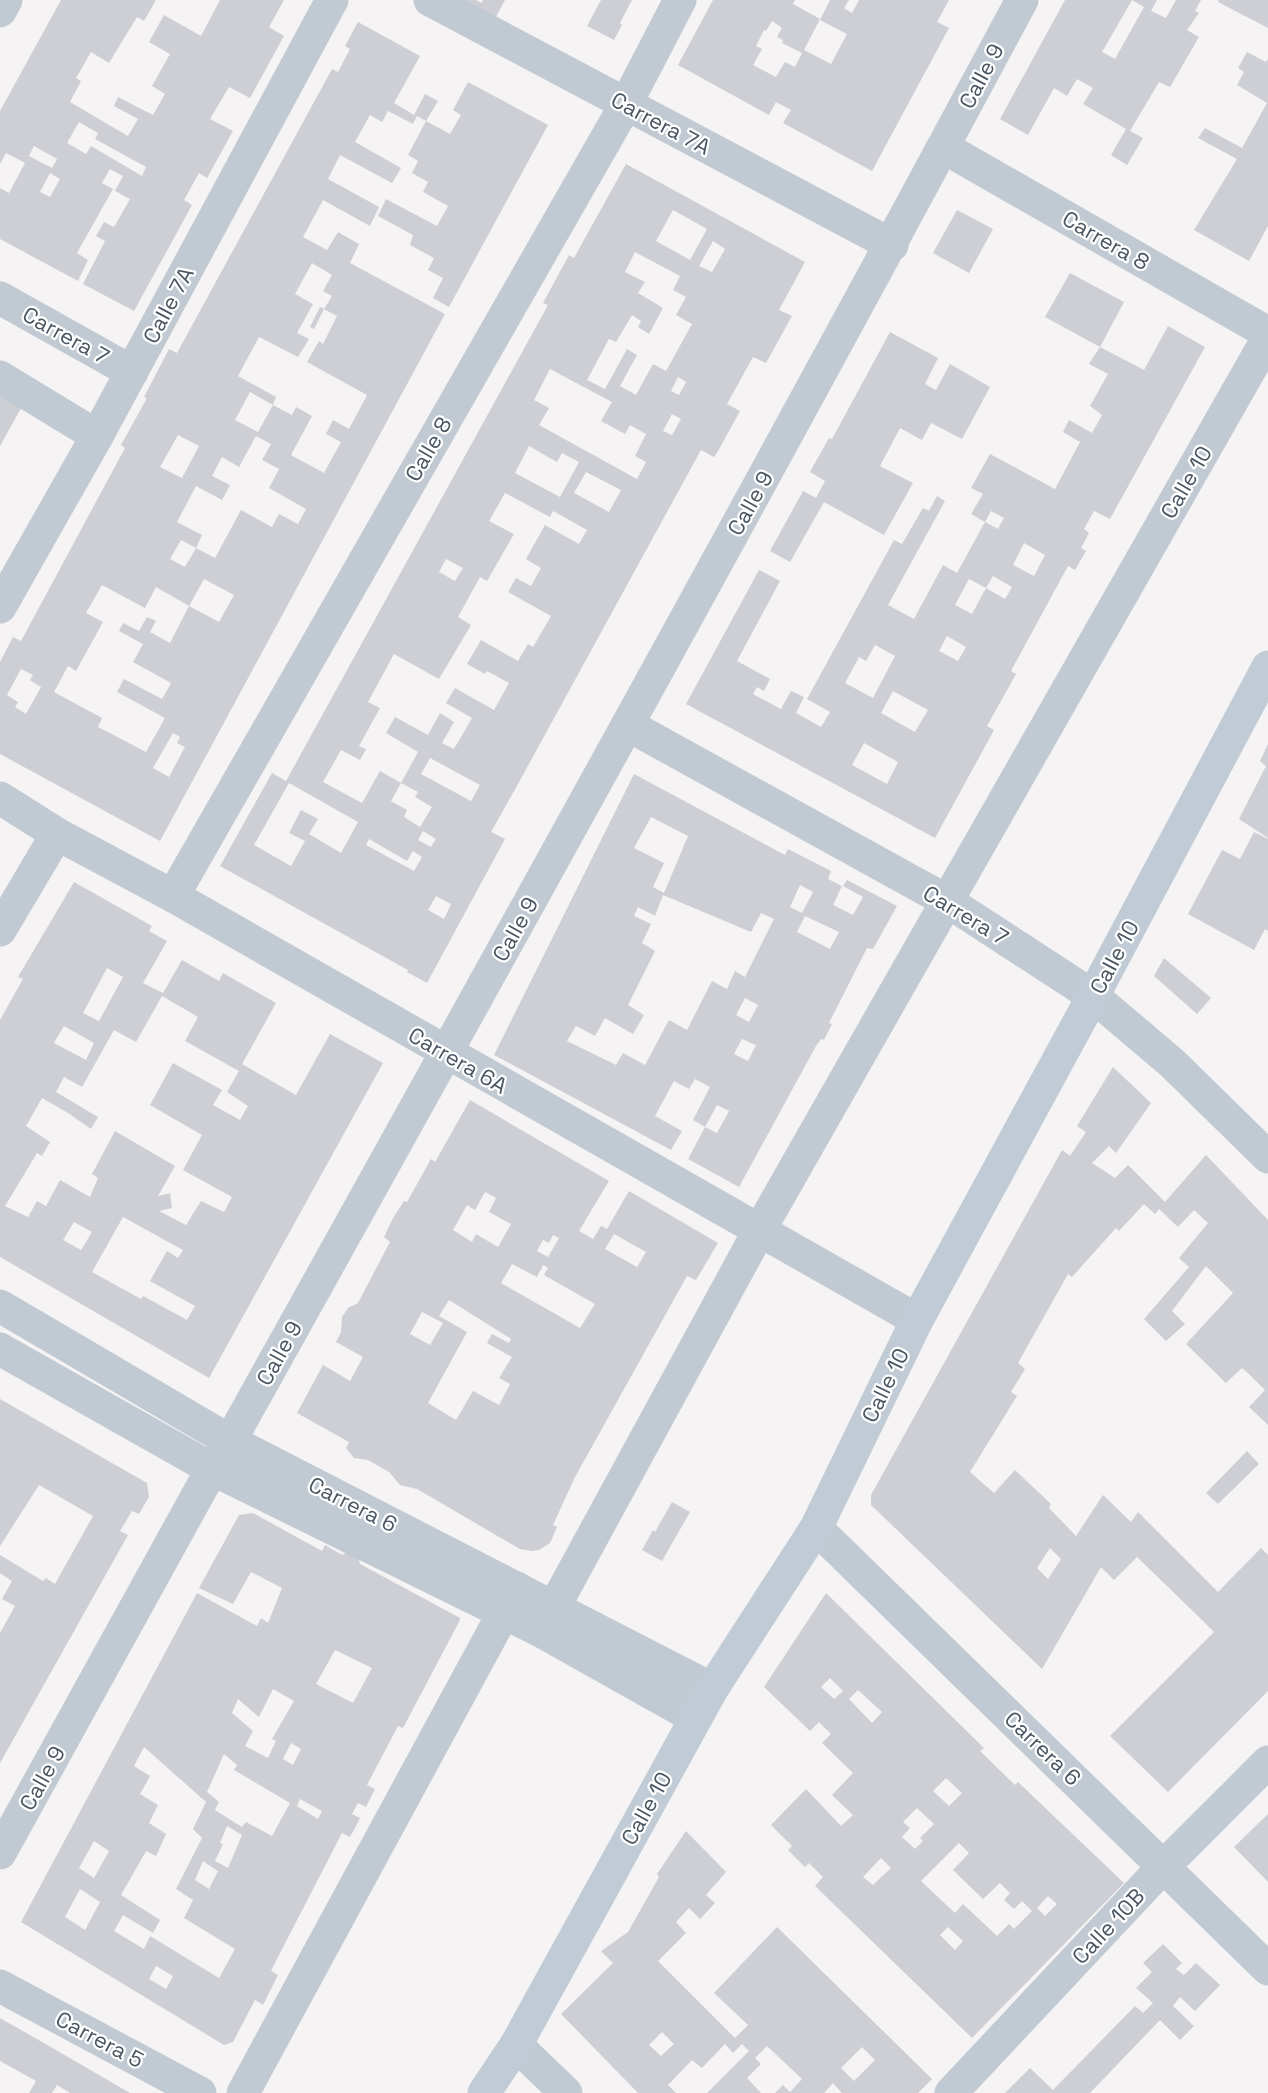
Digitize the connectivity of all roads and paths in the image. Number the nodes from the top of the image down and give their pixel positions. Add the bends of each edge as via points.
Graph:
1 (6, 0) edge
2 (332, 0) edge
3 (430, 0) edge
4 (680, 0) edge
5 (1022, 0) edge
6 (0, 11) edge
7 (626, 104) junction
8 (943, 147) junction
9 (892, 245) junction
10 (0, 298) edge
11 (1268, 333) edge
12 (1268, 338) edge
13 (132, 372) junction
14 (0, 377) edge
15 (97, 436) junction
16 (0, 607) edge
17 (1268, 667) edge
18 (628, 725) junction
19 (0, 798) edge
20 (57, 834) junction
21 (173, 896) junction
22 (947, 901) junction
23 (0, 930) edge
24 (1094, 996) junction
25 (447, 1053) junction
26 (1268, 1157) edge
27 (759, 1231) junction
28 (0, 1306) edge
29 (917, 1320) junction
30 (0, 1349) edge
31 (230, 1441) junction
32 (212, 1469) junction
33 (816, 1528) junction
34 (510, 1600) junction
35 (548, 1619) junction
36 (712, 1689) junction
37 (696, 1718) junction
38 (1268, 1762) edge
39 (0, 1853) edge
40 (1164, 1866) junction
41 (1268, 1969) edge
42 (0, 1986) edge
43 (516, 2044) junction
44 (200, 2093) edge
45 (243, 2093) edge
46 (484, 2093) edge
47 (566, 2093) edge
48 (951, 2093) edge

1 - 6 street
2 - 13 street, Calle 7A
3 - 7 street, Carrera 7A
4 - 7 street, Calle 8
5 - 8 street, Calle 9
7 - 9 street, Carrera 7A
7 - 21 street, Calle 8
8 - 9 street, Calle 9
8 - 11 street, Carrera 8
9 - 18 street, Calle 9
10 - 13 street, Carrera 7
12 - 22 street, Calle 10
13 - 15 street, Calle 7A
14 - 15 street
15 - 16 street, Calle 7A
17 - 24 main road, Calle 10
18 - 22 street, Carrera 7
18 - 25 street, Calle 9
19 - 20 street, Carrera 6A
20 - 21 street, Carrera 6A
20 - 23 street
21 - 25 street, Carrera 6A
22 - 24 street, Carrera 7
22 - 27 street, Calle 10
24 - 26 street, Carrera 7 via 1172,1063
24 - 29 main road, Calle 10
25 - 27 street, Carrera 6A
25 - 31 street, Calle 9
27 - 29 street, Carrera 6A
27 - 35 street, Calle 10
28 - 31 street, Carrera 6
29 - 33 main road, Calle 10
30 - 32 street, Carrera 6
31 - 32 street, Calle 9
31 - 34 street, Carrera 6
32 - 34 street, Carrera 6
32 - 39 street, Calle 9
33 - 36 main road, Calle 10
33 - 40 street, Carrera 6
34 - 35 street, Carrera 6
34 - 45 street
35 - 36 street, Carrera 6
35 - 37 street, Carrera 6
36 - 37 main road, Calle 10
37 - 43 main road, Calle 10
38 - 40 street, Calle 10B
40 - 41 street, Carrera 6
40 - 48 street, Calle 10B
42 - 44 street, Carrera 5
43 - 46 main road, Calle 10
43 - 47 street

